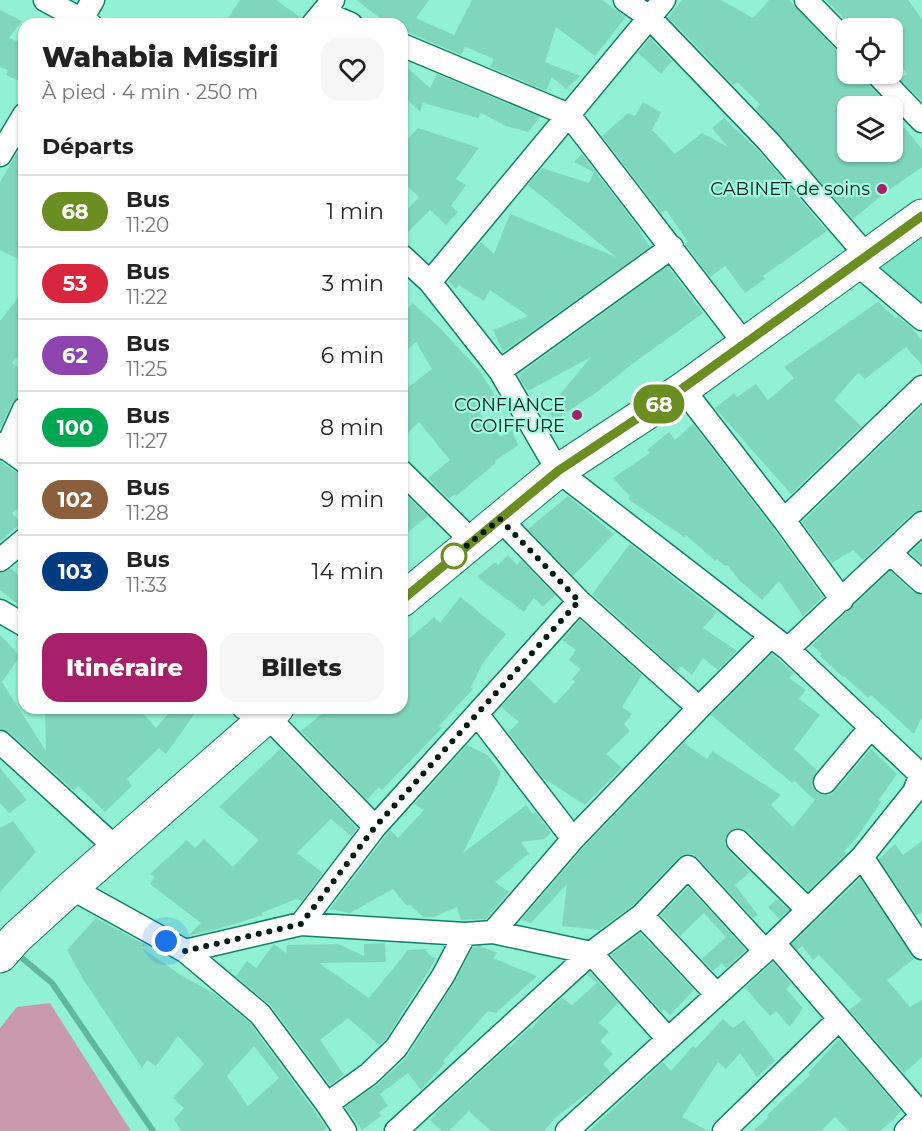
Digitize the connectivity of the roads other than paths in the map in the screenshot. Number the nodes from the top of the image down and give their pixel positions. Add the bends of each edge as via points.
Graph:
1 (45, 0) edge
2 (625, 0) edge
3 (664, 0) edge
4 (806, 0) edge
5 (323, 12) edge
6 (86, 17) edge
7 (649, 17) junction
8 (337, 18) edge
9 (837, 32) edge
10 (408, 48) edge
11 (887, 84) edge
12 (569, 115) junction
13 (922, 121) edge
14 (18, 125) edge
15 (0, 155) edge
16 (922, 216) edge
17 (672, 247) junction
18 (862, 260) junction
19 (408, 262) edge
20 (430, 282) junction
21 (922, 319) edge
22 (744, 343) junction
23 (500, 371) junction
24 (922, 387) edge
25 (683, 388) junction
26 (18, 427) edge
27 (10, 451) edge
28 (558, 471) junction
29 (408, 478) edge
30 (500, 519) junction
31 (784, 520) junction
32 (922, 523) edge
33 (472, 541) junction
34 (18, 545) edge
35 (891, 554) junction
36 (0, 560) edge
37 (922, 582) edge
38 (408, 595) edge
39 (842, 600) junction
40 (579, 601) junction
41 (0, 611) edge
42 (18, 622) edge
43 (780, 643) junction
44 (699, 708) junction
45 (260, 714) edge
46 (266, 714) edge
47 (477, 714) junction
48 (871, 727) junction
49 (0, 742) edge
50 (825, 782) dead end
51 (920, 785) edge
52 (375, 827) junction
53 (573, 839) junction
54 (738, 841) dead end
55 (117, 848) junction
56 (862, 857) junction
57 (71, 888) junction
58 (808, 910) junction
59 (642, 915) junction
60 (301, 924) junction
61 (493, 932) junction
62 (465, 934) junction
63 (769, 947) junction
64 (7, 948) edge
65 (922, 948) edge
66 (185, 951) junction
67 (591, 954) junction
68 (717, 995) junction
69 (839, 1019) junction
70 (668, 1040) junction
71 (327, 1104) junction
72 (922, 1115) edge
73 (345, 1131) edge
74 (396, 1131) edge
75 (567, 1131) edge
76 (724, 1131) edge
77 (906, 1131) edge

1 - 6 street
2 - 7 street
3 - 7 street
4 - 9 street
5 - 8 street
7 - 12 street
7 - 18 street via 768,141
10 - 12 street
11 - 13 street
12 - 17 street
12 - 20 street
14 - 15 street
16 - 18 main road
17 - 22 street
17 - 23 street
18 - 21 street
18 - 22 main road
19 - 20 street
20 - 23 street
22 - 25 main road
23 - 28 street
24 - 31 street
25 - 28 main road
25 - 31 street
26 - 27 street
28 - 30 main road
28 - 43 street
29 - 33 street
30 - 33 main road
30 - 40 street
31 - 39 street
32 - 35 street
33 - 38 main road
34 - 36 street
35 - 37 street
35 - 39 street
39 - 43 street
40 - 44 street
40 - 47 street
41 - 42 street
43 - 44 street
43 - 48 street
44 - 53 street
45 - 55 main road
46 - 52 street
47 - 52 street
47 - 53 street
48 - 50 street
48 - 51 street
49 - 55 street
51 - 56 street
52 - 60 street
53 - 61 street
54 - 58 street
55 - 57 main road
56 - 58 street
56 - 65 street
57 - 64 main road
57 - 66 street
58 - 63 street
59 - 63 street via 688,867
59 - 67 street
59 - 68 street
60 - 62 street
60 - 66 street
61 - 62 street
61 - 67 street
62 - 71 street via 396,1048 369,1074
63 - 68 street
63 - 69 street
66 - 71 street via 260,1014
67 - 70 street
67 - 74 street
68 - 70 street
69 - 72 street
69 - 76 street
70 - 75 street
71 - 73 street
72 - 77 street

